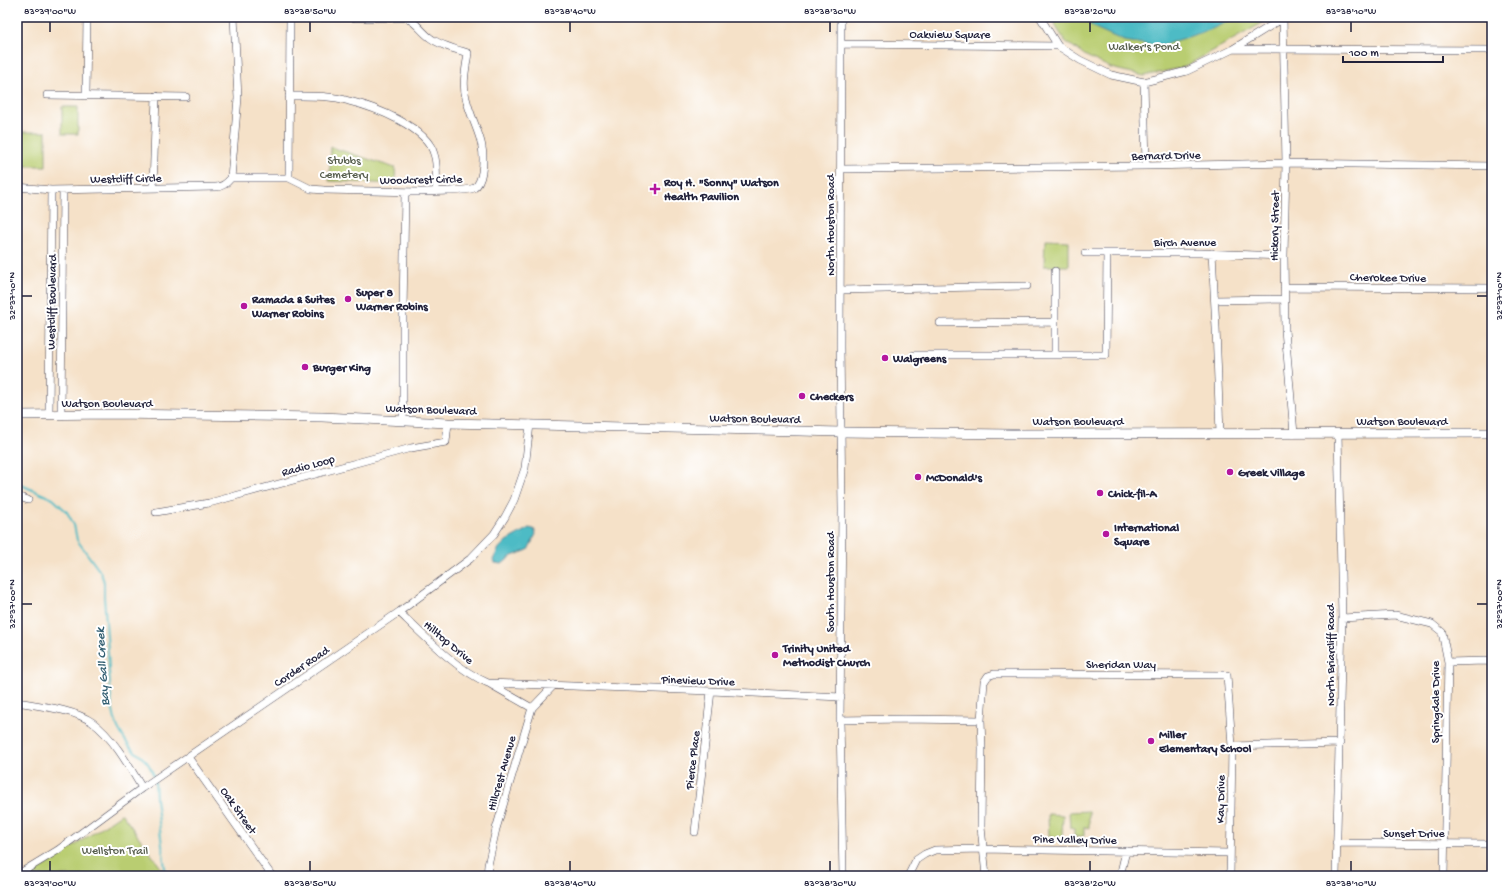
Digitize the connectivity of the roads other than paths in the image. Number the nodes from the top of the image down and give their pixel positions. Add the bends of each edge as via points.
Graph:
1 (87, 17) edge
2 (234, 17) edge
3 (266, 17) edge
4 (290, 17) edge
5 (841, 17) edge
6 (1040, 17) edge
7 (1284, 17) edge
8 (397, 18) edge
9 (841, 44) junction
10 (1058, 46) junction
11 (1233, 49) junction
12 (1284, 50) junction
13 (1492, 50) edge
14 (1144, 82) junction
15 (47, 95) dead end
16 (86, 95) junction
17 (156, 96) junction
18 (289, 96) junction
19 (186, 97) dead end
20 (1286, 163) junction
21 (1146, 166) junction
22 (1492, 166) edge
23 (841, 169) junction
24 (232, 178) junction
25 (289, 178) junction
26 (17, 187) edge
27 (153, 188) junction
28 (51, 190) junction
29 (63, 190) junction
30 (436, 190) junction
31 (405, 192) junction
32 (1107, 253) junction
33 (1212, 253) junction
34 (1085, 254) dead end
35 (1284, 256) junction
36 (1055, 271) dead end
37 (1027, 286) dead end
38 (1284, 287) junction
39 (1492, 288) edge
40 (841, 290) junction
41 (1284, 298) junction
42 (1214, 300) junction
43 (1055, 322) junction
44 (940, 323) dead end
45 (914, 355) dead end
46 (1056, 355) junction
47 (17, 415) edge
48 (49, 415) junction
49 (61, 415) junction
50 (404, 421) junction
51 (448, 423) junction
52 (530, 424) junction
53 (841, 432) junction
54 (1220, 433) junction
55 (1492, 433) edge
56 (1294, 434) junction
57 (1338, 434) junction
58 (17, 496) edge
59 (28, 500) dead end
60 (156, 512) dead end
61 (399, 612) junction
62 (1342, 618) junction
63 (1448, 662) junction
64 (1492, 663) edge
65 (488, 683) junction
66 (554, 685) junction
67 (711, 691) junction
68 (841, 697) junction
69 (17, 702) edge
70 (532, 708) junction
71 (840, 720) junction
72 (980, 720) junction
73 (1340, 743) junction
74 (1232, 746) junction
75 (188, 757) junction
76 (142, 788) junction
77 (694, 832) dead end
78 (1336, 843) junction
79 (1445, 844) junction
80 (1492, 844) edge
81 (982, 849) junction
82 (1126, 851) junction
83 (1230, 853) junction
84 (17, 874) edge
85 (272, 876) edge
86 (487, 876) edge
87 (843, 876) edge
88 (908, 876) edge
89 (986, 876) edge
90 (1120, 876) edge
91 (1230, 876) edge
92 (1336, 876) edge
93 (1444, 876) edge

1 - 16 street
2 - 24 street via 238,98
3 - 4 street
4 - 8 street, Woodcrest Circle
4 - 18 street
5 - 9 street, North Houston Road
6 - 10 street
7 - 11 street
7 - 12 street, Hickory Street
8 - 30 street, Woodcrest Circle via 412,20 430,38 468,53 464,86 482,145 482,174 479,182 470,189
9 - 10 street, Oakview Square
9 - 23 street, North Houston Road
10 - 14 street via 1111,75
11 - 12 street
11 - 14 street via 1186,71
12 - 13 street
12 - 20 street, Hickory Street
14 - 21 street
15 - 16 street
16 - 17 street
17 - 19 street
17 - 27 street
18 - 25 street
18 - 30 street via 349,100 409,125 429,143 434,154
20 - 21 street, Bernard Drive
20 - 22 street, Bernard Drive
20 - 35 street, Hickory Street
21 - 23 street, Bernard Drive
23 - 40 street, North Houston Road
24 - 25 street, Westcliff Circle
24 - 27 street, Westcliff Circle via 221,187
25 - 31 street, Woodcrest Circle via 311,189
26 - 28 street, Westcliff Circle
27 - 29 street, Westcliff Circle
28 - 29 street, Westcliff Circle
28 - 48 street, Westcliff Boulevard
29 - 49 street, Westcliff Boulevard
30 - 31 street, Woodcrest Circle
31 - 50 street
32 - 33 street, Birch Avenue
32 - 34 street, Birch Avenue
32 - 46 street via 1106,355
33 - 35 street, Birch Avenue
33 - 42 street
35 - 38 street, Hickory Street
36 - 43 street
37 - 40 street
38 - 39 street, Cherokee Drive
38 - 41 street, Hickory Street
40 - 53 street, North Houston Road
41 - 42 street
41 - 56 street, Hickory Street
42 - 54 street
43 - 44 street
43 - 46 street
45 - 46 street
47 - 48 main road, Watson Boulevard
48 - 49 main road, Watson Boulevard
49 - 50 main road, Watson Boulevard
50 - 51 main road, Watson Boulevard
51 - 52 main road, Watson Boulevard
51 - 60 street, Radio Loop via 446,442 411,448 209,503
52 - 53 main road, Watson Boulevard
52 - 61 street, Corder Road via 521,481 510,508 494,534 470,559
53 - 54 main road, Watson Boulevard
53 - 68 street, South Houston Road
54 - 56 main road, Watson Boulevard
55 - 57 main road, Watson Boulevard
56 - 57 main road, Watson Boulevard
57 - 62 street, North Briarcliff Road
58 - 59 street
61 - 65 street, Hilltop Drive via 450,658 474,677
61 - 75 street, Corder Road
62 - 63 street, Springdale Drive via 1395,615 1432,624 1442,632
62 - 73 street, North Briarcliff Road
63 - 64 street
63 - 79 street, Springdale Drive
65 - 66 street, Hilltop Drive
65 - 70 street, Hilltop Drive
66 - 67 street, Pineview Drive
66 - 70 street, Hillcrest Avenue
67 - 68 street, Pineview Drive
67 - 77 street, Pierce Place
68 - 71 street, South Houston Road
69 - 76 street via 73,713 91,722 120,753
70 - 86 street, Hillcrest Avenue via 496,829
71 - 72 street
71 - 87 street, South Houston Road
72 - 74 street, Sheridan Way via 984,682 988,676 994,674 1227,675
72 - 81 street, Sheridan Way
73 - 74 street
73 - 78 street, North Briarcliff Road
74 - 83 street, Kay Drive
75 - 76 street, Corder Road
75 - 85 street, Oak Street
76 - 84 street, Corder Road via 58,850
78 - 79 street, Sunset Drive
78 - 92 street, North Briarcliff Road
79 - 80 street, Sunset Drive
79 - 93 street, Springdale Drive
81 - 82 street, Pine Valley Drive
81 - 88 street, Pine Valley Drive via 935,850 916,860
81 - 89 street, Sheridan Way
82 - 83 street, Pine Valley Drive
82 - 90 street
83 - 91 street

